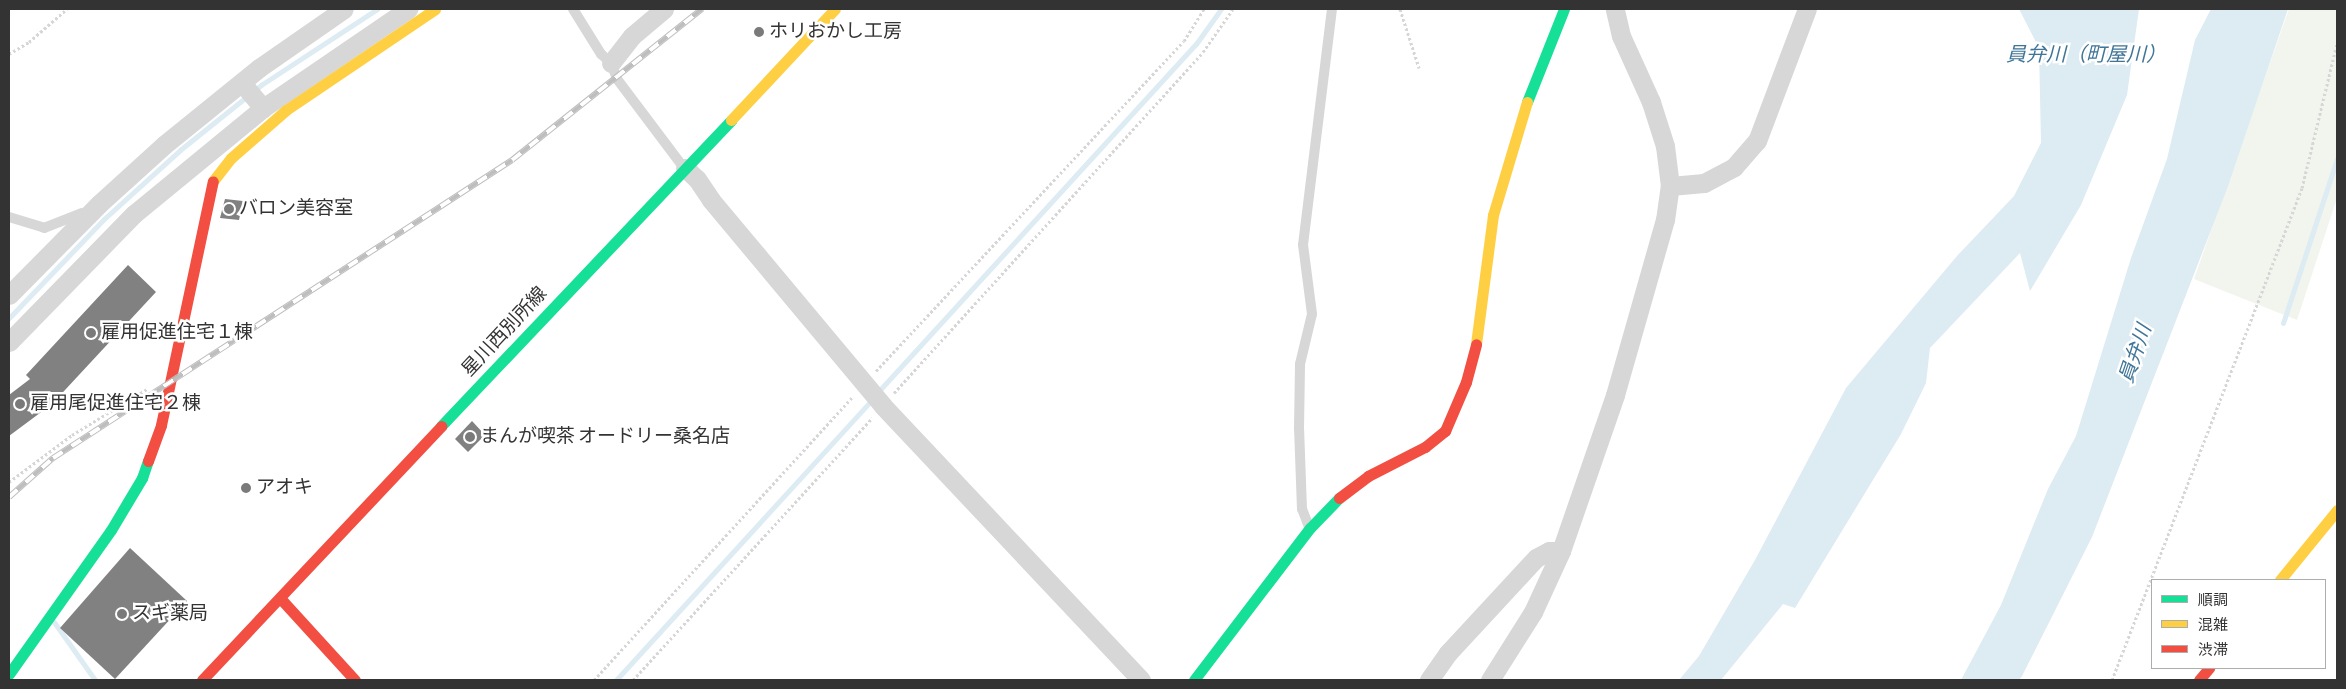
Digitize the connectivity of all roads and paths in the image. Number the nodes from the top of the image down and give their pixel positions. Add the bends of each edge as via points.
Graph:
1 (67, 9) edge
2 (344, 9) edge
3 (408, 9) edge
4 (435, 9) edge
5 (573, 9) edge
6 (664, 9) edge
7 (834, 9) edge
8 (1204, 9) edge
9 (1233, 9) edge
10 (1332, 9) edge
11 (1400, 9) edge
12 (1564, 9) edge
13 (1615, 9) edge
14 (1807, 9) edge
15 (2337, 44) edge
16 (9, 54) edge
17 (611, 62) junction
18 (1419, 68) dead end
19 (244, 85) junction
20 (261, 106) junction
21 (685, 168) junction
22 (1670, 186) junction
23 (99, 204) junction
24 (9, 216) edge
25 (9, 295) edge
26 (9, 342) edge
27 (172, 374) junction
28 (875, 394) junction
29 (9, 482) edge
30 (2337, 510) edge
31 (1310, 528) junction
32 (1561, 551) junction
33 (2151, 579) edge
34 (2151, 579) edge
35 (2281, 579) edge
36 (280, 598) junction
37 (2208, 669) edge
38 (9, 674) edge
39 (202, 680) edge
40 (354, 680) edge
41 (594, 680) edge
42 (633, 680) edge
43 (1141, 680) edge
44 (1194, 680) edge
45 (1429, 680) edge
46 (1490, 680) edge
47 (2112, 680) edge
48 (2198, 680) edge

1 - 16 path via 29,42
2 - 19 street via 304,35
3 - 20 street
4 - 27 street via 286,110 231,158 213,181
5 - 17 lane via 601,54
6 - 17 street via 632,36
7 - 21 street, 星川西別所線
8 - 28 path via 1184,41
9 - 28 path via 1203,52
10 - 31 lane via 1303,245 1312,314 1300,364 1299,429 1302,510
11 - 18 path
12 - 31 street via 1519,123 1493,215 1476,348 1466,382 1445,431 1425,447 1368,476 1340,497
13 - 22 street via 1620,36 1651,102 1665,146
14 - 22 street via 1757,141 1734,167 1704,183
15 - 33 path via 2302,188
17 - 21 lane via 617,79
19 - 20 street
19 - 23 street via 164,146
20 - 26 street via 134,214
21 - 28 street
21 - 36 street, 星川西別所線
22 - 32 street via 1665,220 1615,395
23 - 24 lane via 62,224 44,228
23 - 25 street
27 - 29 path via 72,436
27 - 38 street via 161,425 142,478 112,530
28 - 41 path
28 - 42 path
28 - 43 street
30 - 35 street
31 - 44 street
32 - 45 street via 1550,551 1536,558 1448,653
32 - 46 street via 1533,612
34 - 47 path
36 - 39 street, 星川西別所線
36 - 40 street
37 - 48 street

